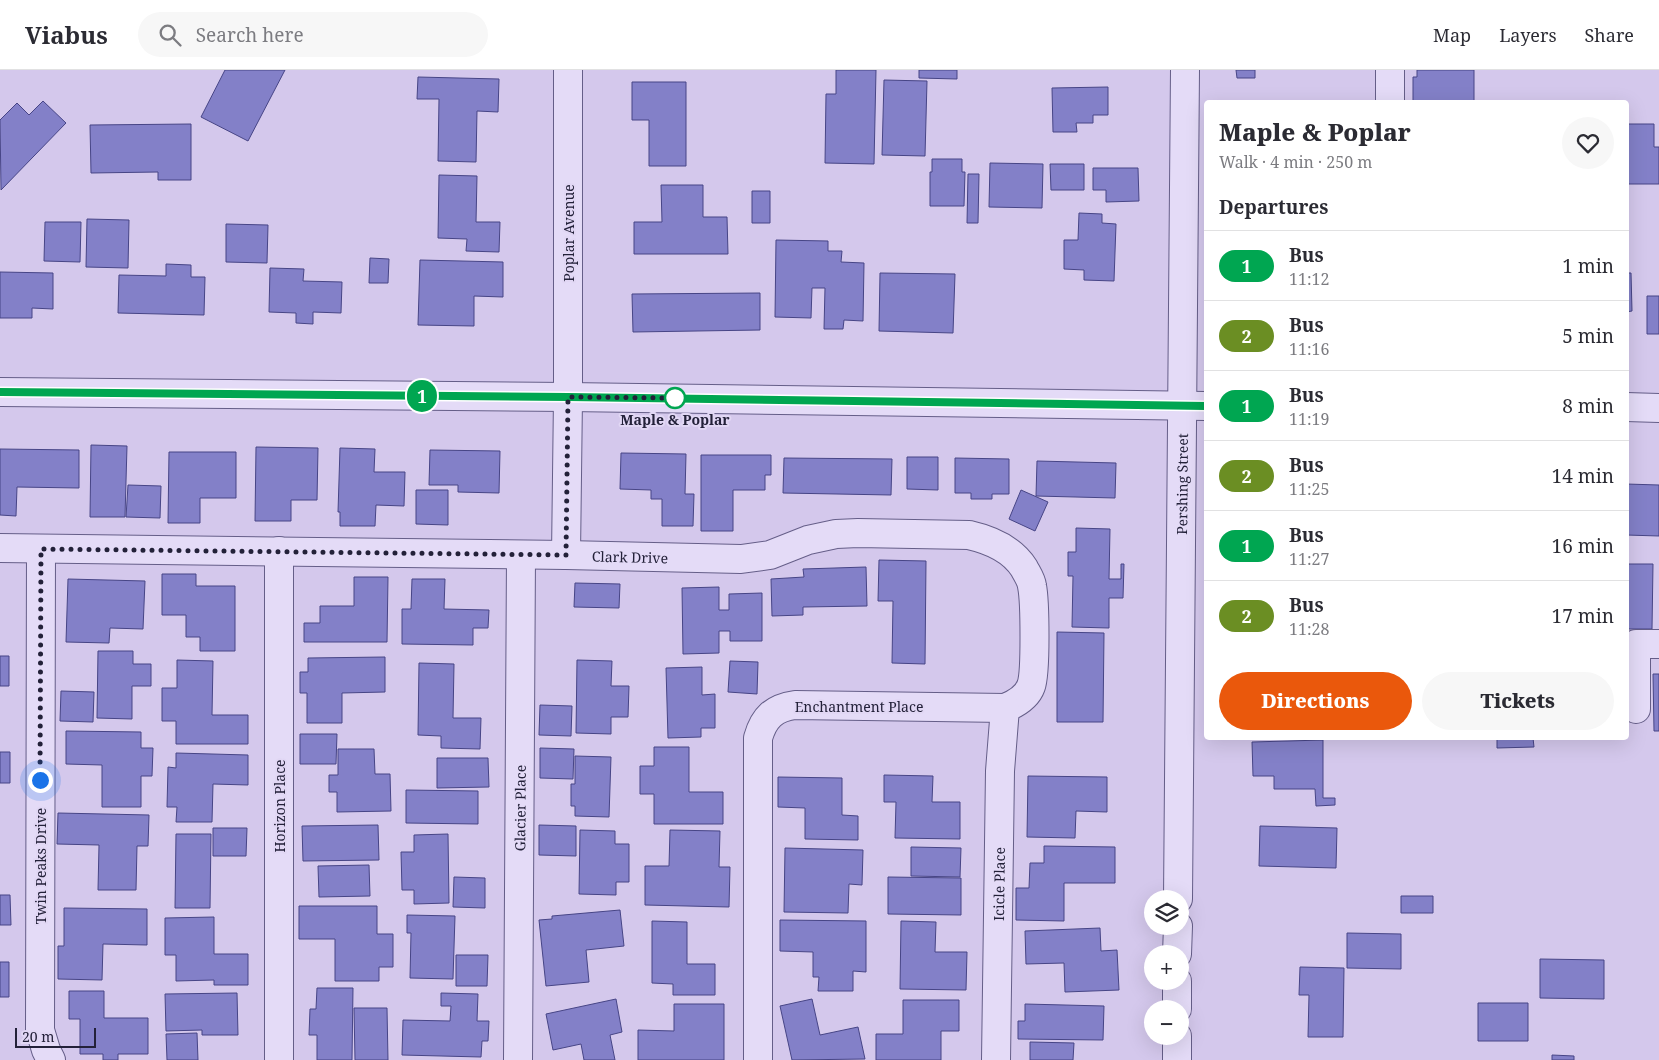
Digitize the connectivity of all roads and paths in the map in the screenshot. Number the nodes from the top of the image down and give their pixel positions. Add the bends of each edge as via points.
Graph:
1 (568, 70) edge
2 (1185, 70) edge
3 (1390, 70) edge
4 (1390, 100) edge
5 (0, 392) edge
6 (568, 397) junction
7 (1194, 406) edge
8 (1629, 407) edge
9 (1659, 408) edge
10 (0, 548) edge
11 (41, 549) junction
12 (279, 551) junction
13 (566, 555) junction
14 (520, 556) junction
15 (1659, 644) edge
16 (1005, 708) junction
17 (1636, 708) dead end
18 (1178, 890) edge
19 (1177, 1045) edge
20 (51, 1060) edge
21 (279, 1060) edge
22 (518, 1060) edge
23 (758, 1060) edge
24 (996, 1060) edge
25 (1177, 1060) edge

1 - 6 street, Poplar Avenue
2 - 7 street, Pershing Street
3 - 4 street
5 - 6 street
6 - 7 street
6 - 13 street
7 - 18 street, Pershing Street
8 - 9 street
10 - 11 street, Clark Drive
11 - 12 street, Clark Drive
11 - 20 street, Twin Peaks Drive via 40,1030
12 - 14 street, Clark Drive
12 - 21 street, Horizon Place
13 - 14 street, Clark Drive
13 - 16 street, Clark Drive via 741,559 770,555 808,540 836,534 956,534 983,538 1014,555 1029,578 1033,599 1033,678 1028,692
14 - 22 street, Glacier Place
15 - 17 street via 1636,644
16 - 23 street, Enchantment Place via 795,705 780,707 762,725 758,738
16 - 24 street, Icicle Place via 1000,771
19 - 25 street

